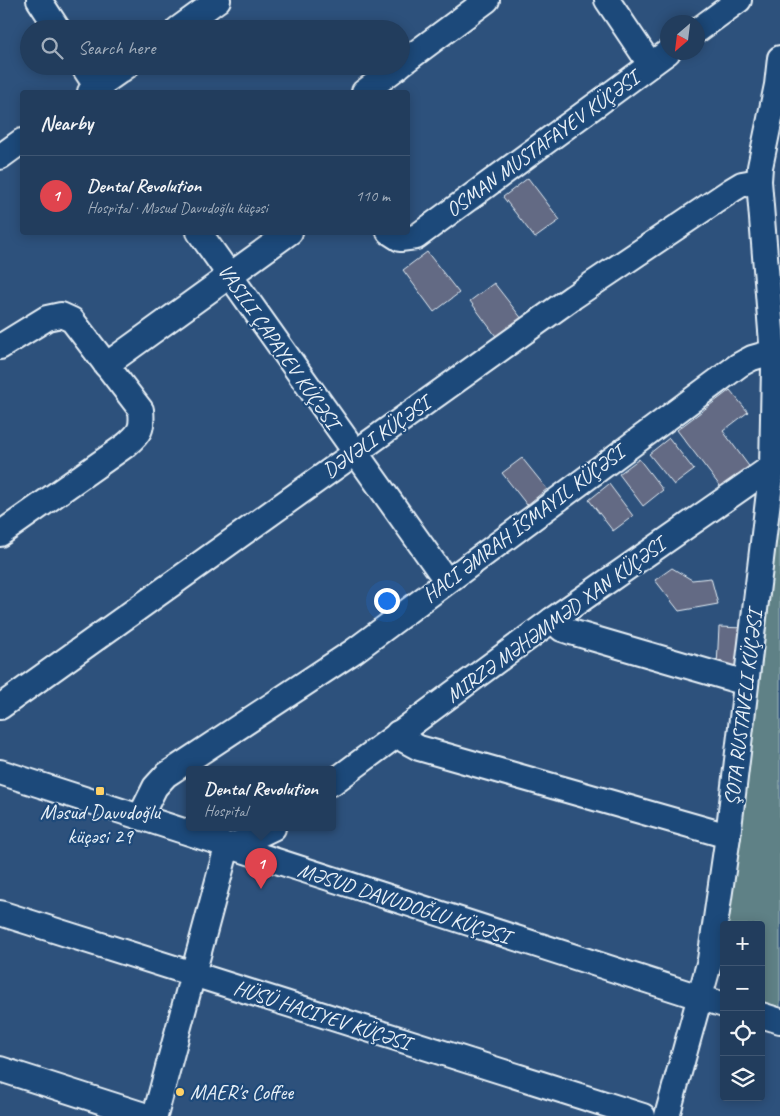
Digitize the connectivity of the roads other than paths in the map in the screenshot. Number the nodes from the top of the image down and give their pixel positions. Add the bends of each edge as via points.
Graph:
1 (39, 0) edge
2 (218, 0) edge
3 (487, 0) edge
4 (607, 0) edge
5 (739, 0) edge
6 (52, 20) edge
7 (190, 20) edge
8 (705, 25) edge
9 (410, 58) edge
10 (659, 58) edge
11 (780, 58) edge
12 (88, 75) edge
13 (115, 75) edge
14 (387, 75) edge
15 (778, 85) edge
16 (95, 90) edge
17 (97, 90) edge
18 (367, 90) edge
19 (20, 142) edge
20 (0, 157) edge
21 (759, 181) junction
22 (201, 235) edge
23 (286, 235) edge
24 (394, 235) edge
25 (229, 275) junction
26 (0, 347) edge
27 (773, 352) junction
28 (106, 365) junction
29 (354, 453) junction
30 (776, 464) edge
31 (0, 534) edge
32 (446, 580) junction
33 (552, 620) junction
34 (746, 683) junction
35 (0, 707) edge
36 (398, 733) junction
37 (0, 772) edge
38 (336, 780) edge
39 (140, 817) junction
40 (267, 831) edge
41 (728, 836) junction
42 (227, 847) junction
43 (0, 913) edge
44 (194, 974) junction
45 (701, 998) junction
46 (720, 1004) edge
47 (765, 1016) edge
48 (780, 1020) edge
49 (0, 1069) edge
50 (147, 1116) edge
51 (155, 1116) edge
52 (643, 1116) edge
53 (667, 1116) edge

1 - 6 street
2 - 7 street
3 - 9 street
4 - 10 street
5 - 8 street
10 - 24 street, OSMAN MUSTAFAYEV KÜÇƏSI via 416,236 400,239
11 - 15 street, ŞOTA RUSTAVELI KÜÇƏSI
12 - 16 street
13 - 17 street
14 - 18 street
15 - 21 street, ŞOTA RUSTAVELI KÜÇƏSI via 762,152
19 - 20 street
21 - 27 street, ŞOTA RUSTAVELI KÜÇƏSI
21 - 29 street, DƏVƏLI KÜÇƏSI via 742,184 732,190 573,297
22 - 25 street, VASILI ÇAPAYEV KÜÇƏSI
23 - 25 street
25 - 28 street
25 - 29 street, VASILI ÇAPAYEV KÜÇƏSI
26 - 28 street via 47,318 61,315 72,320
27 - 30 street, ŞOTA RUSTAVELI KÜÇƏSI
27 - 32 street via 739,365
28 - 31 street via 141,410 143,424 138,434
29 - 32 street, VASILI ÇAPAYEV KÜÇƏSI
29 - 35 street, DƏVƏLI KÜÇƏSI
30 - 33 street, MIRZƏ MƏHƏMMƏD XAN KÜÇƏSI
30 - 34 street, ŞOTA RUSTAVELI KÜÇƏSI
32 - 39 street via 354,651 166,775 144,805
33 - 34 street via 571,632
33 - 36 street, MIRZƏ MƏHƏMMƏD XAN KÜÇƏSI
34 - 41 street, ŞOTA RUSTAVELI KÜÇƏSI
36 - 38 street, MIRZƏ MƏHƏMMƏD XAN KÜÇƏSI
36 - 41 street via 419,748
37 - 39 street, MƏSUD DAVUDOĞLU KÜÇƏSI
39 - 42 street, MƏSUD DAVUDOĞLU KÜÇƏSI
40 - 42 street
41 - 45 street, ŞOTA RUSTAVELI KÜÇƏSI via 710,960
42 - 44 street
42 - 45 street, MƏSUD DAVUDOĞLU KÜÇƏSI
43 - 44 street
44 - 51 street
44 - 52 street
45 - 46 street, MƏSUD DAVUDOĞLU KÜÇƏSI
45 - 53 street, ŞOTA RUSTAVELI KÜÇƏSI
47 - 48 street
49 - 50 street

